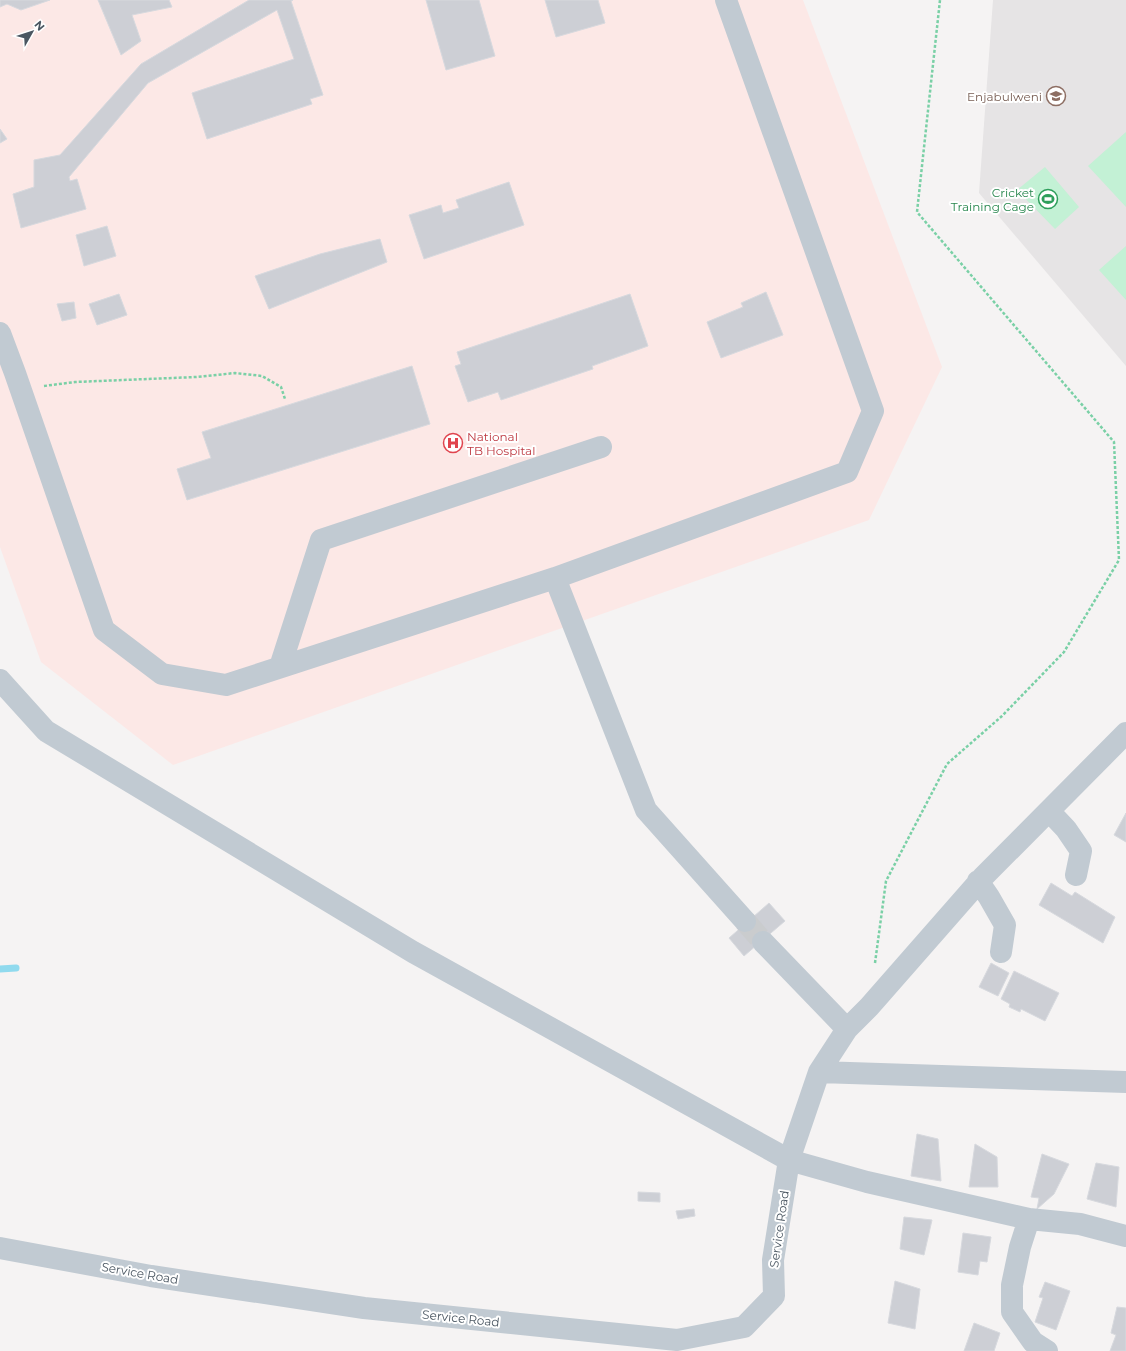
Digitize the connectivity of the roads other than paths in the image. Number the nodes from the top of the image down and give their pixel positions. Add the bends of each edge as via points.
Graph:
1 (726, 0) edge
2 (0, 333) edge
3 (601, 447) dead end
4 (555, 578) junction
5 (280, 667) junction
6 (0, 680) edge
7 (1124, 738) edge
8 (1049, 811) junction
9 (1076, 875) dead end
10 (978, 882) junction
11 (745, 921) tunnel mouth
12 (763, 942) tunnel mouth
13 (1001, 952) dead end
14 (847, 1029) junction
15 (819, 1072) junction
16 (1126, 1082) edge
17 (789, 1160) junction
18 (1029, 1219) junction
19 (1126, 1236) edge
20 (0, 1248) edge
21 (1047, 1351) edge

1 - 4 street via 873,411 847,472
2 - 5 street via 104,630 162,674 226,685
3 - 5 street via 321,540
4 - 5 street
4 - 11 street via 646,810
6 - 17 street via 46,731 413,952
7 - 8 street, Service Road
8 - 9 street via 1066,829 1081,851
8 - 10 street, Service Road
10 - 13 street via 1005,925
10 - 14 street, Service Road
12 - 14 street
14 - 15 street, Service Road
15 - 16 street
15 - 17 street, Service Road
17 - 18 street via 867,1182
17 - 20 street, Service Road via 773,1260 774,1296 744,1327 677,1340 364,1308 151,1276
18 - 19 street via 1080,1224
18 - 21 street via 1012,1285 1012,1312 1033,1342

